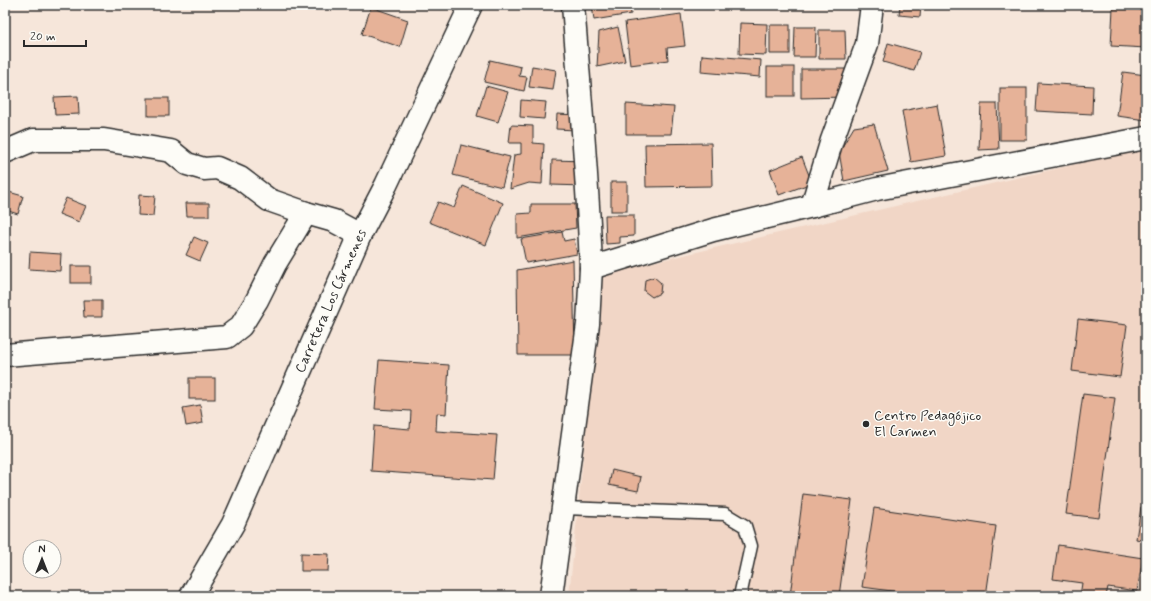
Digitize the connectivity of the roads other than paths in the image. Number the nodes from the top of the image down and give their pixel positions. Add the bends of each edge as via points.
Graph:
1 (471, 5) edge
2 (573, 5) edge
3 (872, 5) edge
4 (1146, 138) edge
5 (5, 152) edge
6 (812, 206) junction
7 (306, 213) junction
8 (360, 234) junction
9 (591, 268) junction
10 (5, 355) edge
11 (564, 508) junction
12 (190, 596) edge
13 (551, 596) edge
14 (740, 596) edge

1 - 8 street, Carretera Los Cármenes via 386,185
2 - 9 street via 585,141
3 - 6 street via 867,44 832,140
4 - 6 street via 877,189
5 - 7 street via 33,140 104,140 171,151 187,164 204,169 217,168 240,178 269,200
6 - 9 street via 713,230
7 - 8 street via 334,221
7 - 10 street via 242,326 227,337
8 - 12 street, Carretera Los Cármenes via 232,524
9 - 11 street via 588,324
11 - 13 street
11 - 14 lane via 725,514 746,526 751,546

